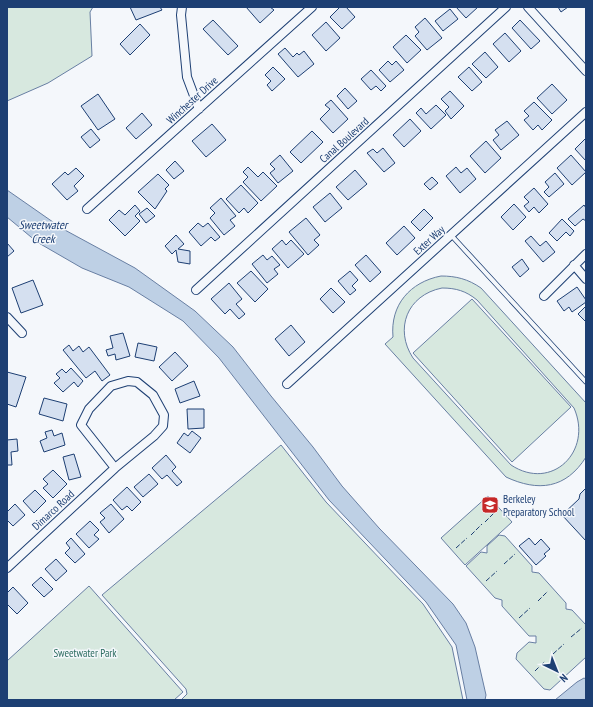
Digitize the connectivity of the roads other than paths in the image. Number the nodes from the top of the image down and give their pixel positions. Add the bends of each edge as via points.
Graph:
1 (182, 7) edge
2 (312, 7) edge
3 (506, 7) edge
4 (528, 7) edge
5 (586, 70) edge
6 (199, 109) junction
7 (586, 112) edge
8 (87, 209) dead end
9 (451, 234) junction
10 (586, 254) edge
11 (574, 265) junction
12 (586, 279) edge
13 (196, 290) dead end
14 (544, 296) dead end
15 (7, 317) edge
16 (22, 333) dead end
17 (586, 382) edge
18 (287, 384) dead end
19 (114, 468) junction
20 (7, 568) edge

1 - 6 street via 187,77
2 - 6 street, Winchester Drive
3 - 13 street, Canal Boulevard
4 - 5 street
6 - 8 street, Winchester Drive
7 - 9 street, Exter Way
9 - 17 lane
9 - 18 street, Exter Way
10 - 11 street
11 - 12 street
11 - 14 street
15 - 16 street
19 - 19 street, Dimarco Road via 163,426 164,415 154,395 137,382 128,381 111,386 89,409 81,426
19 - 20 street, Dimarco Road

